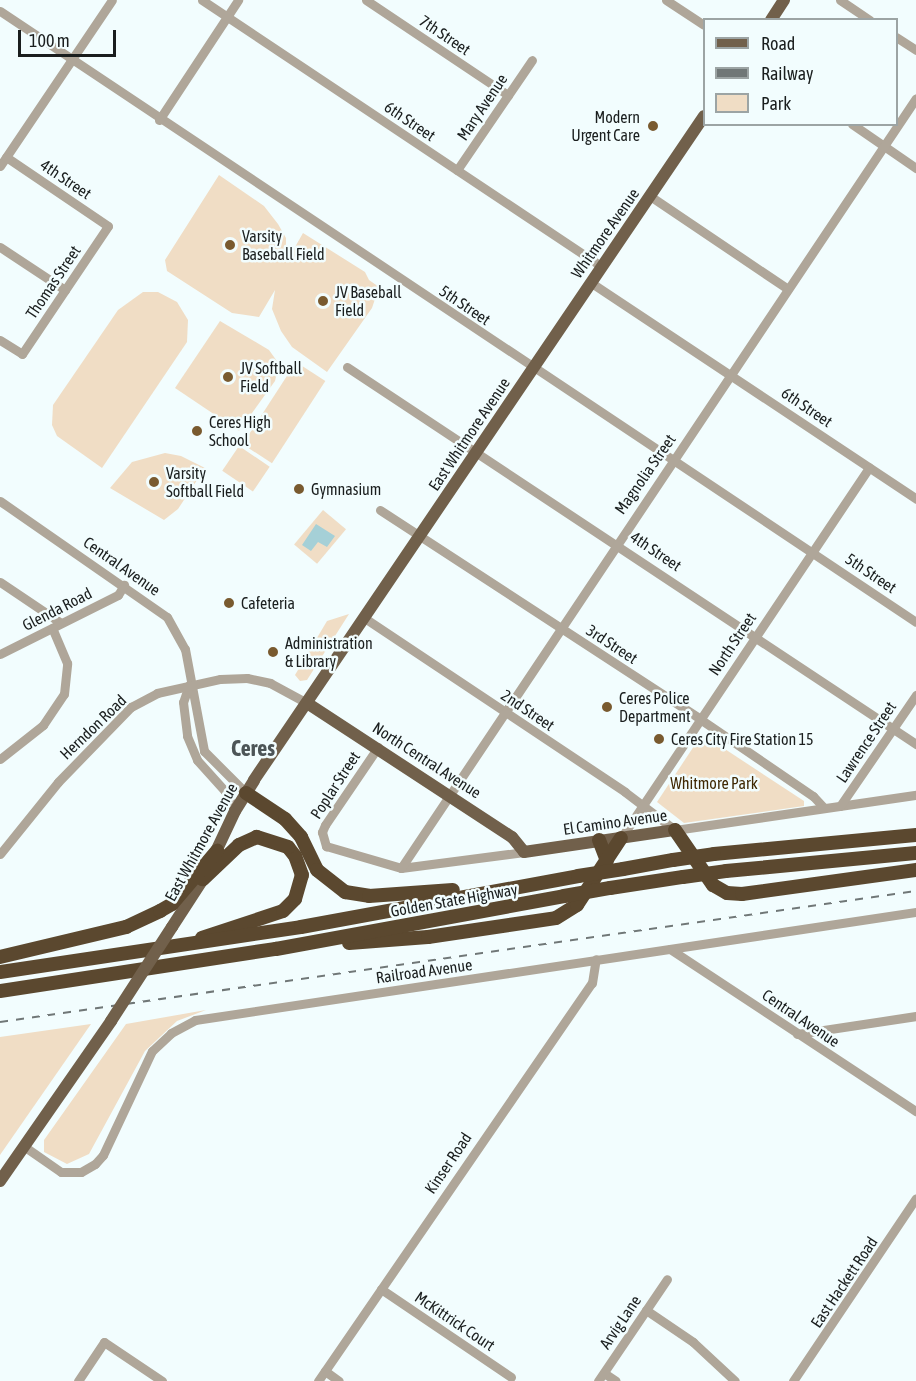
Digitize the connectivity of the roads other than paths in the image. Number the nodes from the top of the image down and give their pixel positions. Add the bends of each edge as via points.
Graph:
1 (112, 0) edge
2 (202, 0) edge
3 (238, 0) edge
4 (366, 0) edge
5 (666, 0) edge
6 (784, 0) edge
7 (840, 0) edge
8 (0, 11) edge
9 (227, 17) junction
10 (772, 18) edge
11 (867, 18) edge
12 (703, 25) edge
13 (898, 38) edge
14 (916, 50) edge
15 (72, 60) junction
16 (532, 60) dead end
17 (508, 95) junction
18 (916, 98) edge
19 (703, 119) edge
20 (159, 120) junction
21 (898, 125) edge
22 (855, 126) edge
23 (897, 126) edge
24 (884, 146) junction
25 (6, 157) junction
26 (0, 166) edge
27 (916, 168) edge
28 (457, 170) junction
29 (650, 196) junction
30 (108, 226) joint
31 (0, 247) edge
32 (601, 266) junction
33 (590, 282) junction
34 (788, 289) junction
35 (65, 290) junction
36 (0, 340) edge
37 (347, 367) dead end
38 (534, 369) junction
39 (731, 374) junction
40 (478, 451) junction
41 (673, 460) junction
42 (869, 467) junction
43 (916, 499) edge
44 (0, 501) edge
45 (380, 510) dead end
46 (420, 534) junction
47 (616, 543) junction
48 (812, 553) junction
49 (0, 582) edge
50 (124, 585) junction
51 (363, 617) junction
52 (916, 622) edge
53 (61, 623) junction
54 (560, 626) junction
55 (52, 628) junction
56 (755, 636) junction
57 (0, 654) edge
58 (189, 685) junction
59 (916, 695) edge
60 (307, 703) junction
61 (503, 711) junction
62 (700, 719) junction
63 (894, 728) junction
64 (916, 744) edge
65 (378, 747) junction
66 (0, 759) edge
67 (246, 793) junction
68 (448, 794) junction
69 (916, 795) edge
70 (643, 805) junction
71 (840, 806) junction
72 (824, 808) junction
73 (234, 811) junction
74 (916, 828) edge
75 (675, 830) junction
76 (916, 835) edge
77 (621, 838) junction
78 (599, 840) junction
79 (323, 841) joint
80 (848, 841) junction
81 (217, 851) junction
82 (524, 852) junction
83 (916, 853) edge
84 (0, 854) edge
85 (607, 861) junction
86 (401, 867) junction
87 (916, 870) edge
88 (203, 879) junction
89 (509, 887) junction
90 (916, 912) edge
91 (183, 946) junction
92 (276, 949) junction
93 (670, 949) junction
94 (0, 957) edge
95 (596, 959) junction
96 (0, 972) edge
97 (0, 991) edge
98 (916, 1016) edge
99 (797, 1034) junction
100 (916, 1111) edge
101 (25, 1147) junction
102 (0, 1181) edge
103 (916, 1198) edge
104 (667, 1280) dead end
105 (381, 1289) junction
106 (646, 1310) junction
107 (325, 1371) junction
108 (511, 1377) dead end
109 (601, 1377) edge
110 (78, 1381) edge
111 (162, 1381) edge
112 (318, 1381) edge
113 (339, 1381) edge
114 (616, 1381) edge
115 (735, 1381) edge
116 (794, 1381) edge

1 - 15 street
2 - 9 street, 6th Street
3 - 9 street
4 - 17 street, 7th Street
5 - 12 street
6 - 10 main road
7 - 11 street
8 - 15 street, 5th Street
9 - 20 street
9 - 28 street, 6th Street
13 - 14 street
15 - 20 street, 5th Street
15 - 25 street
16 - 17 street, Mary Avenue
17 - 28 street, Mary Avenue
18 - 21 street, Magnolia Street
19 - 29 main road, Whitmore Avenue
20 - 38 street, 5th Street
22 - 24 street
23 - 24 street, Magnolia Street
24 - 27 street
24 - 34 street, Magnolia Street
25 - 26 street
25 - 30 street, 4th Street
28 - 32 street, 6th Street
29 - 32 main road, Whitmore Avenue
29 - 34 street
30 - 35 street, Thomas Street
31 - 35 street
32 - 33 main road, Whitmore Avenue
33 - 38 main road, Whitmore Avenue
33 - 39 street, 6th Street
34 - 39 street, Magnolia Street
35 - 36 street, Thomas Street via 22,354
37 - 40 street, 4th Street
38 - 40 main road, East Whitmore Avenue
38 - 41 street, 5th Street
39 - 41 street, Magnolia Street
39 - 42 street, 6th Street
40 - 46 main road, East Whitmore Avenue
40 - 47 street, 4th Street
41 - 47 street, Magnolia Street
41 - 48 street, 5th Street
42 - 43 street, 6th Street
42 - 48 street, North Street
44 - 50 street, Central Avenue
45 - 46 street, 3rd Street
46 - 51 main road, East Whitmore Avenue
46 - 54 street, 3rd Street
47 - 54 street, Magnolia Street
47 - 56 street, 4th Street
48 - 52 street, 5th Street
48 - 56 street, North Street
49 - 53 street
50 - 53 street, Glenda Road via 118,595
50 - 58 street, Central Avenue via 161,612 174,628 185,649
51 - 60 main road, East Whitmore Avenue
51 - 61 street, 2nd Street
53 - 55 street, Glenda Road
54 - 61 street, Magnolia Street
54 - 62 street, 3rd Street via 616,668
55 - 57 street, Glenda Road
55 - 66 street via 68,663 67,687 43,725
56 - 62 street, North Street
56 - 63 street, 4th Street
58 - 60 street, Herndon Road via 220,679 258,680
58 - 67 street via 204,751
58 - 73 street via 183,702 188,736 197,760 225,790
58 - 84 street, Herndon Road via 157,693 131,707 58,782
59 - 63 street, Lawrence Street
60 - 65 main road, North Central Avenue
60 - 67 main road, East Whitmore Avenue
61 - 68 street, Magnolia Street
61 - 70 street, 2nd Street
62 - 70 street, North Street
62 - 72 street, 3rd Street via 813,796
63 - 64 street, 4th Street
63 - 71 street, Lawrence Street
65 - 68 main road, North Central Avenue
65 - 79 street, Poplar Street via 325,825
67 - 73 main road, East Whitmore Avenue
67 - 89 highway via 285,819 301,837 317,870 345,892 369,896
68 - 82 main road, North Central Avenue via 512,837
68 - 86 street, Magnolia Street
69 - 71 street, El Camino Avenue
70 - 75 street, 2nd Street
70 - 77 street, North Street
71 - 72 street, El Camino Avenue
72 - 75 street, El Camino Avenue
73 - 81 main road, East Whitmore Avenue
74 - 80 highway
75 - 77 main road, El Camino Avenue
75 - 87 highway via 713,885 733,894
76 - 80 highway, Golden State Highway
77 - 78 main road, El Camino Avenue
77 - 85 highway
78 - 82 main road, El Camino Avenue
78 - 85 highway
79 - 86 street, El Camino Avenue via 335,850
80 - 89 highway, Golden State Highway, bridge via 714,854
81 - 88 main road, East Whitmore Avenue
81 - 94 highway via 172,904 160,911 126,927
82 - 86 street, El Camino Avenue
83 - 92 highway, Golden State Highway, bridge via 683,877
85 - 92 highway via 577,905 556,918 428,937
88 - 91 highway via 240,845 257,837 288,847 296,856 302,875 295,899 283,911
88 - 101 main road, East Whitmore Avenue, bridge
89 - 91 highway, Golden State Highway
90 - 93 street, Railroad Avenue
91 - 96 highway, Golden State Highway
92 - 97 highway, Golden State Highway
93 - 95 street, Railroad Avenue
93 - 99 street, Central Avenue
95 - 101 street, Railroad Avenue via 195,1020 171,1033 152,1051 103,1155 95,1164 81,1172 61,1172
95 - 105 street, Kinser Road via 592,983
98 - 99 street
99 - 100 street, Central Avenue
101 - 102 main road, East Whitmore Avenue
103 - 116 street, East Hackett Road
104 - 106 street, Arvig Lane
105 - 107 street, Kinser Road
105 - 108 street, McKittrick Court
106 - 109 street, Arvig Lane
106 - 115 street via 693,1342
107 - 112 street, Kinser Road
107 - 113 street
109 - 114 street
110 - 111 street via 104,1342

